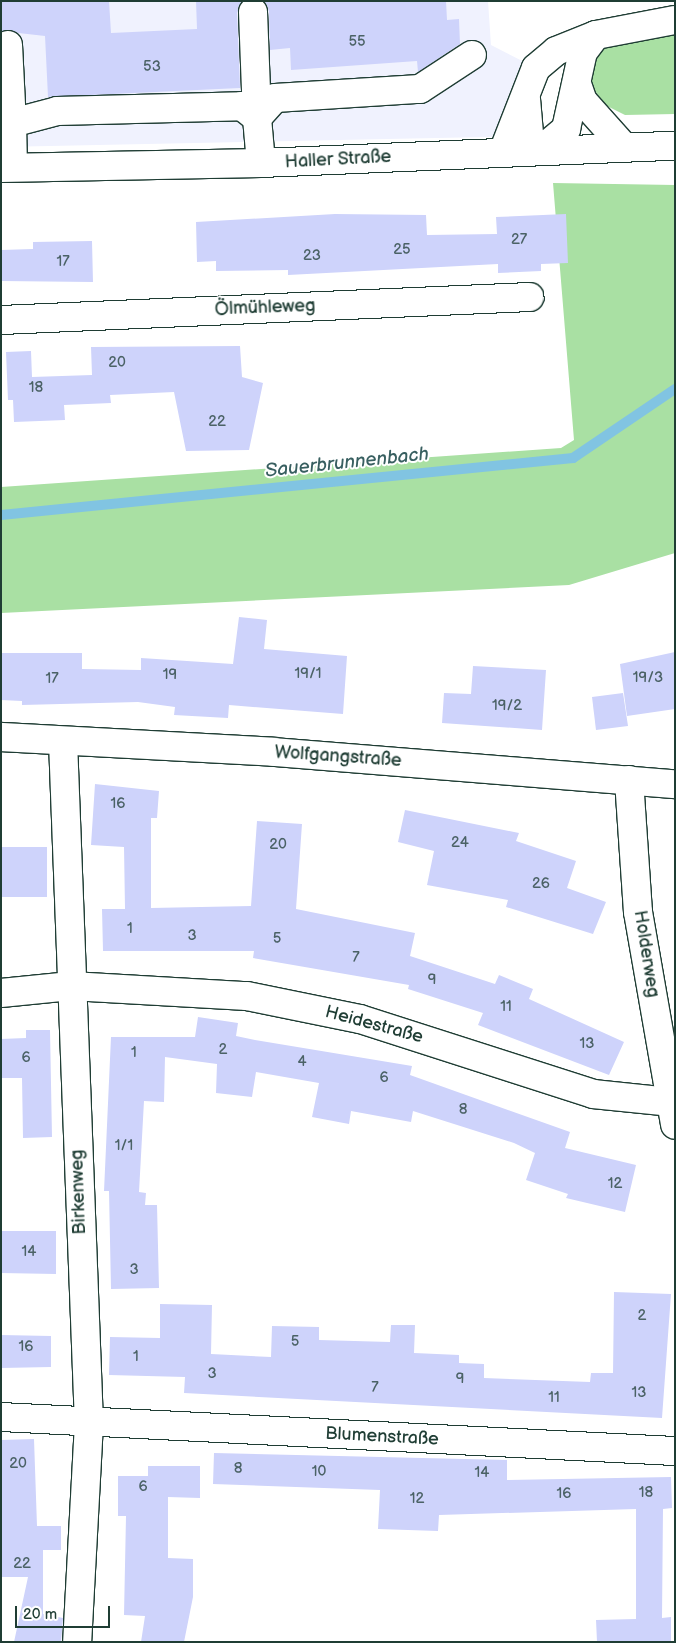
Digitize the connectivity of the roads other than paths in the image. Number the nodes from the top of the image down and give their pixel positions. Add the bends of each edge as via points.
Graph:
1 (252, 12) dead end
2 (675, 20) edge
3 (596, 35) junction
4 (8, 45) dead end
5 (472, 56) dead end
6 (577, 84) junction
7 (526, 88) junction
8 (256, 118) junction
9 (12, 123) junction
10 (675, 146) edge
11 (625, 148) junction
12 (541, 150) junction
13 (503, 152) junction
14 (261, 163) junction
15 (7, 167) edge
16 (529, 297) dead end
17 (1, 320) edge
18 (1, 737) edge
19 (63, 741) junction
20 (629, 780) junction
21 (675, 784) edge
22 (71, 986) junction
23 (1, 993) edge
24 (672, 1114) edge
25 (1, 1417) edge
26 (89, 1424) junction
27 (675, 1451) edge
28 (77, 1642) edge

1 - 8 street
2 - 3 street
3 - 6 street via 583,52
3 - 7 street via 556,51 536,68
4 - 9 street
5 - 8 street via 420,89 275,98
6 - 11 street via 583,101
6 - 12 street via 566,130
7 - 12 street via 525,118 529,136
7 - 13 street
8 - 9 street via 242,106 57,111
8 - 14 street
9 - 15 street
10 - 11 street, Haller Straße
11 - 12 street, Haller Straße
12 - 13 street, Haller Straße
13 - 14 street, Haller Straße
14 - 15 street, Haller Straße
16 - 17 street, Ölmühleweg
18 - 19 street, Wolfgangstraße
19 - 20 street, Wolfgangstraße via 274,752
19 - 22 street, Birkenweg
20 - 21 street, Wolfgangstraße
20 - 24 street, Holderweg via 638,912
22 - 23 street, Heidestraße
22 - 24 street, Heidestraße via 247,996 360,1019 593,1094
22 - 26 street, Birkenweg
25 - 26 street, Blumenstraße
26 - 27 street, Blumenstraße
26 - 28 street, Birkenweg

